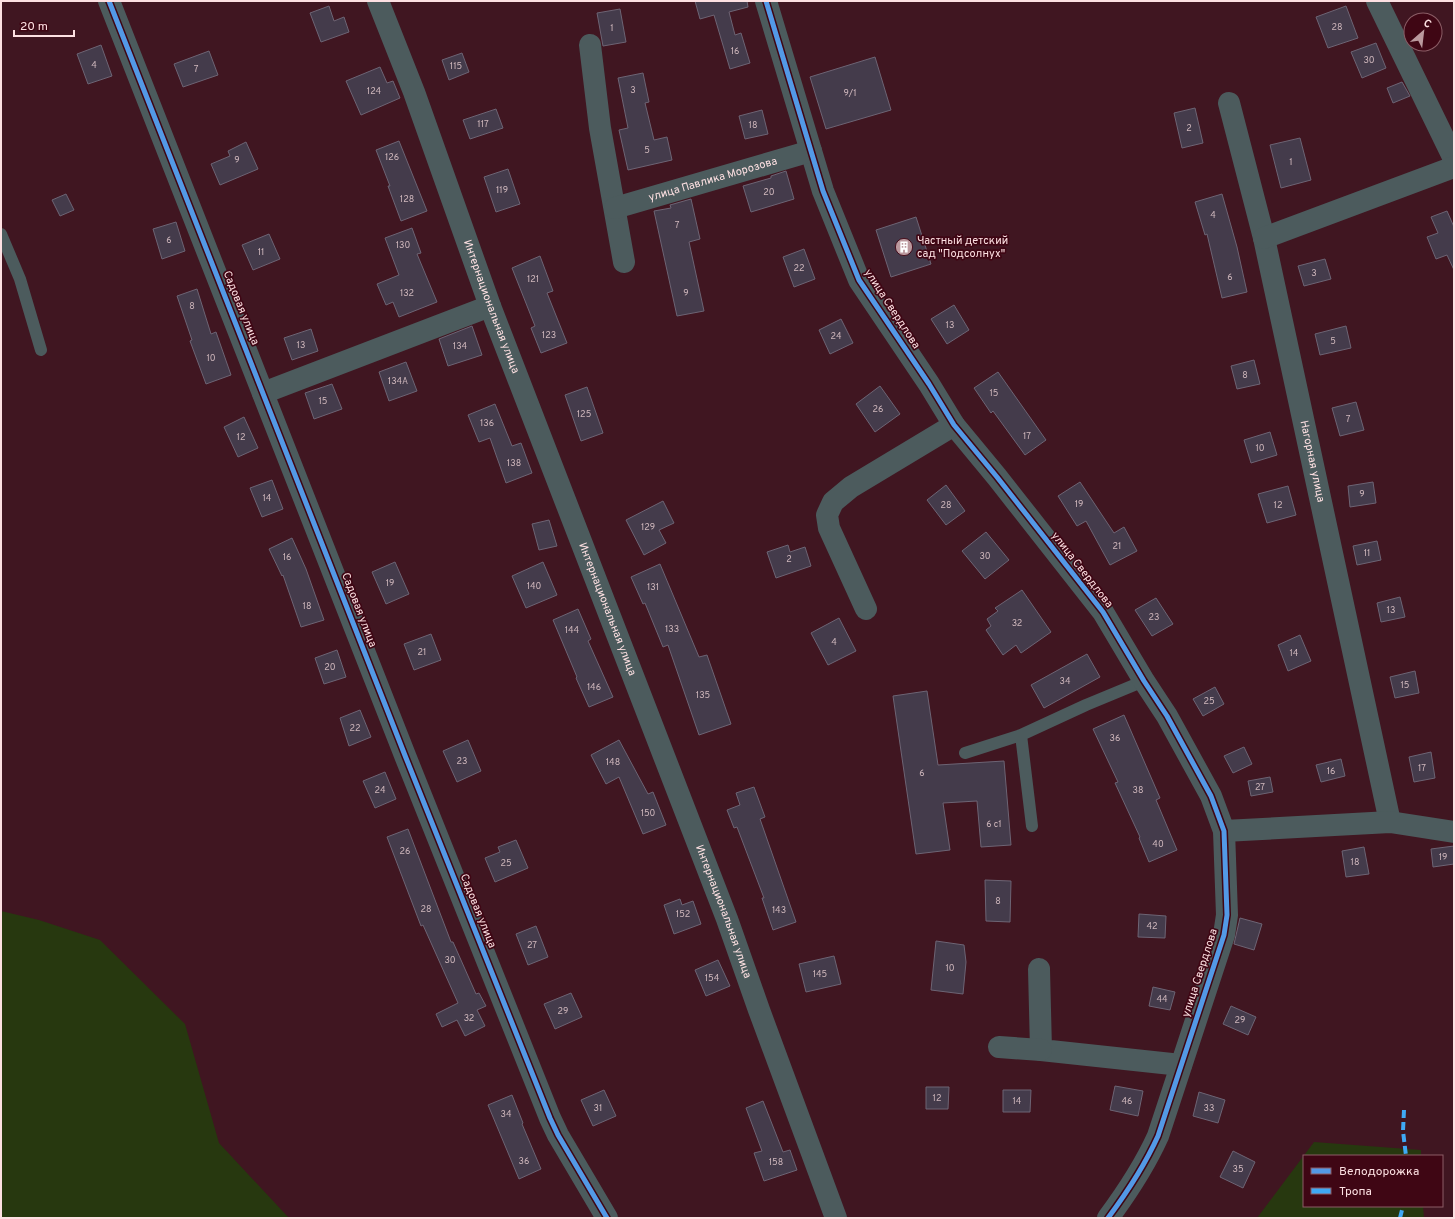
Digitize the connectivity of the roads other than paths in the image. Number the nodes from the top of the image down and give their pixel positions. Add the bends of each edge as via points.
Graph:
1 (109, 1) edge
2 (378, 1) edge
3 (766, 1) edge
4 (1377, 1) edge
5 (590, 45) dead end
6 (1229, 103) dead end
7 (811, 151) junction
8 (1454, 159) edge
9 (1454, 167) edge
10 (615, 208) junction
11 (1, 234) edge
12 (1264, 238) junction
13 (624, 262) dead end
14 (490, 306) junction
15 (41, 350) dead end
16 (263, 393) junction
17 (954, 426) junction
18 (866, 609) dead end
19 (1144, 681) junction
20 (1021, 735) junction
21 (965, 754) dead end
22 (1390, 822) junction
23 (1032, 826) dead end
24 (1224, 831) junction
25 (1454, 832) edge
26 (1039, 969) dead end
27 (999, 1047) dead end
28 (1041, 1050) junction
29 (1181, 1065) junction
30 (608, 1218) edge
31 (836, 1218) edge
32 (1108, 1218) edge

1 - 16 street, Садовая улица
2 - 14 street, Интернациональная улица via 414,92
3 - 7 street, улица Свердлова
4 - 8 street
5 - 10 street via 600,128
6 - 12 street, Нагорная улица
7 - 10 street, улица Павлика Морозова
7 - 17 street, улица Свердлова via 823,191 859,280
9 - 12 street
10 - 13 street
11 - 15 lane via 20,279
12 - 22 street, Нагорная улица
14 - 16 street
14 - 31 street, Интернациональная улица via 727,919
16 - 30 street, Садовая улица via 550,1118
17 - 18 street via 851,487 833,502 827,515 829,528
17 - 19 street, улица Свердлова via 1103,612
19 - 20 lane
19 - 24 street, улица Свердлова via 1167,716 1211,796
20 - 21 lane
20 - 23 lane
22 - 24 street
22 - 25 street
24 - 29 street, улица Свердлова via 1227,915 1224,935
26 - 28 street
27 - 28 street
28 - 29 street
29 - 32 street, улица Свердлова via 1149,1156 1131,1187

